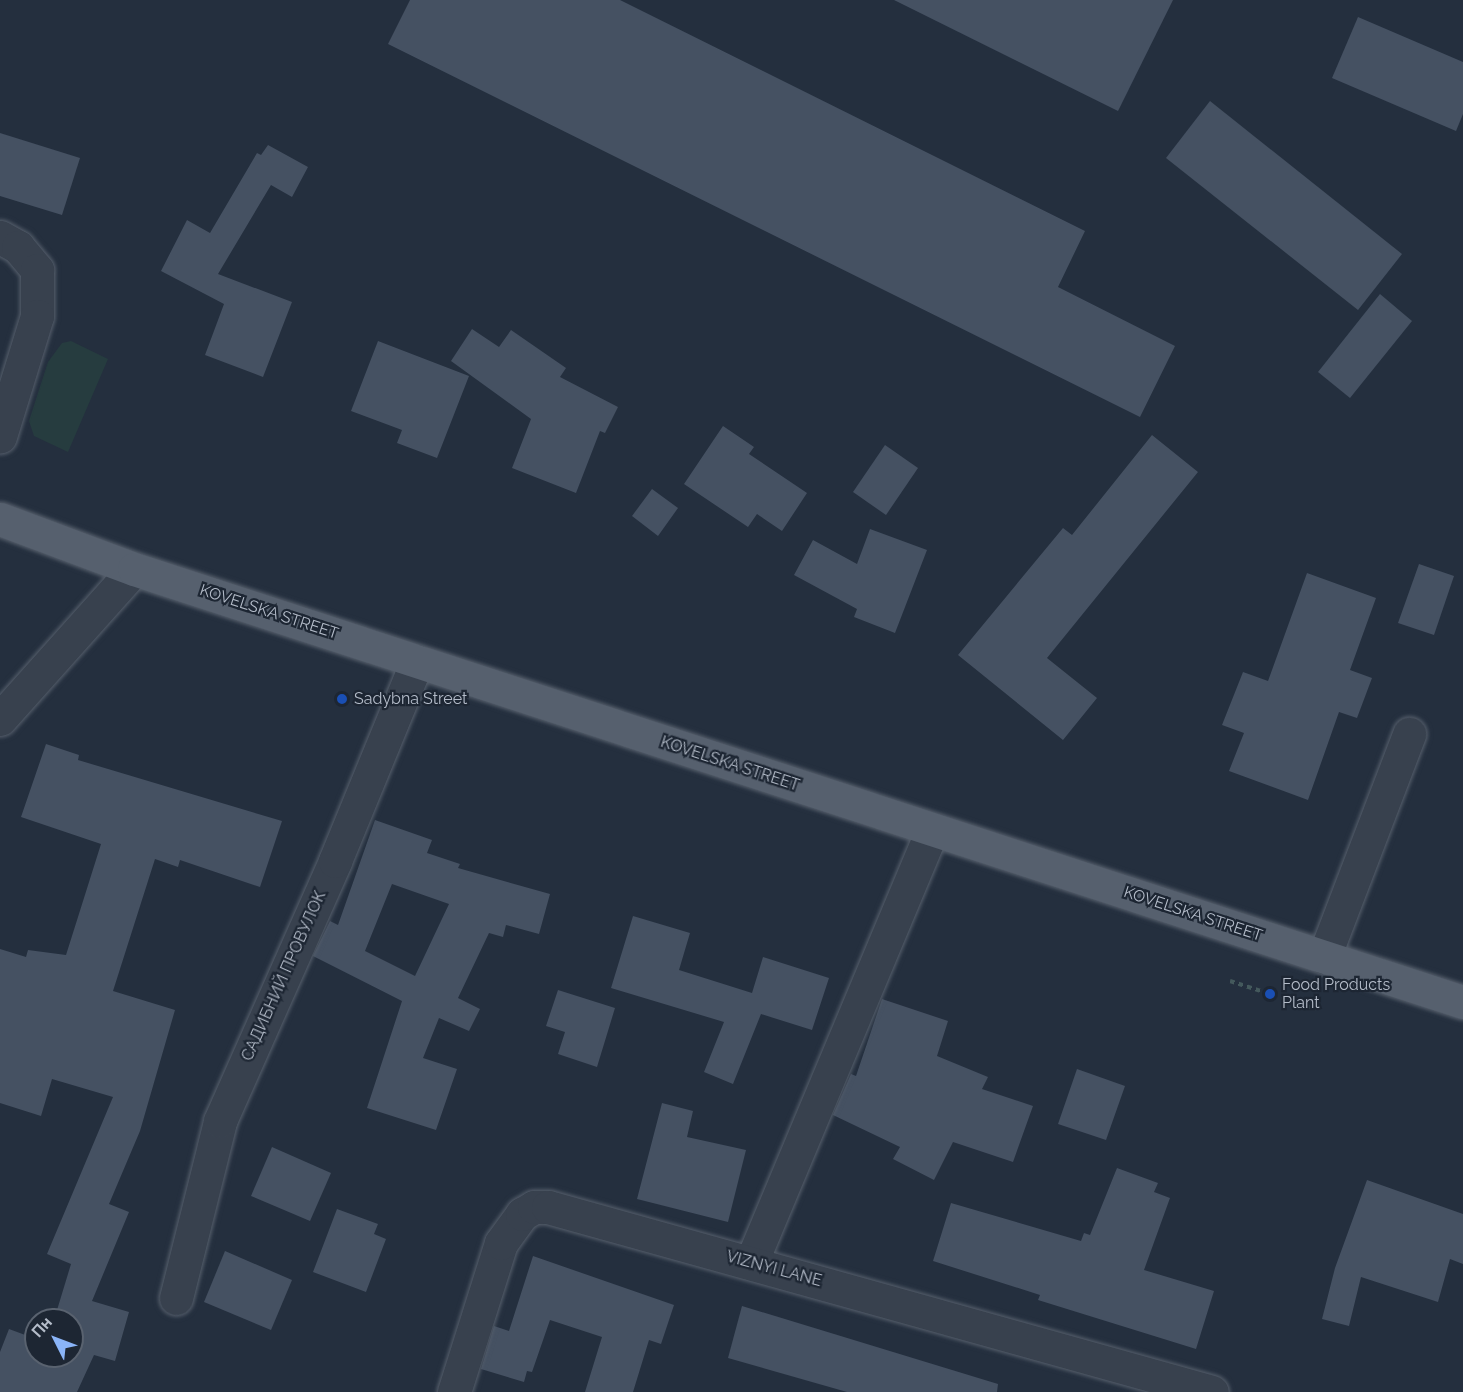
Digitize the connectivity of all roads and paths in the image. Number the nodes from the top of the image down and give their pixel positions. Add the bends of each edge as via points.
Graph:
1 (0, 237) edge
2 (3, 415) edge
3 (0, 519) edge
4 (134, 568) junction
5 (417, 661) junction
6 (0, 719) edge
7 (1409, 734) dead end
8 (932, 830) junction
9 (1324, 957) junction
10 (1230, 981) dead end
11 (1463, 1002) edge
12 (1316, 1009) dead end
13 (751, 1263) junction
14 (176, 1298) dead end
15 (454, 1392) edge
16 (1212, 1392) edge

1 - 2 street via 18,247 37,270 37,316
3 - 4 main road, KOVELSKA STREET
4 - 5 main road, KOVELSKA STREET
4 - 6 street
5 - 8 main road, KOVELSKA STREET
5 - 14 street, САДИБНИЙ ПРОВУЛОК via 335,861 220,1121
7 - 9 street
8 - 9 main road, KOVELSKA STREET
8 - 13 street
9 - 11 main road, KOVELSKA STREET
10 - 12 path
13 - 15 street, VIZNYI LANE via 548,1207 534,1207 516,1220 501,1243
13 - 16 street, VIZNYI LANE

